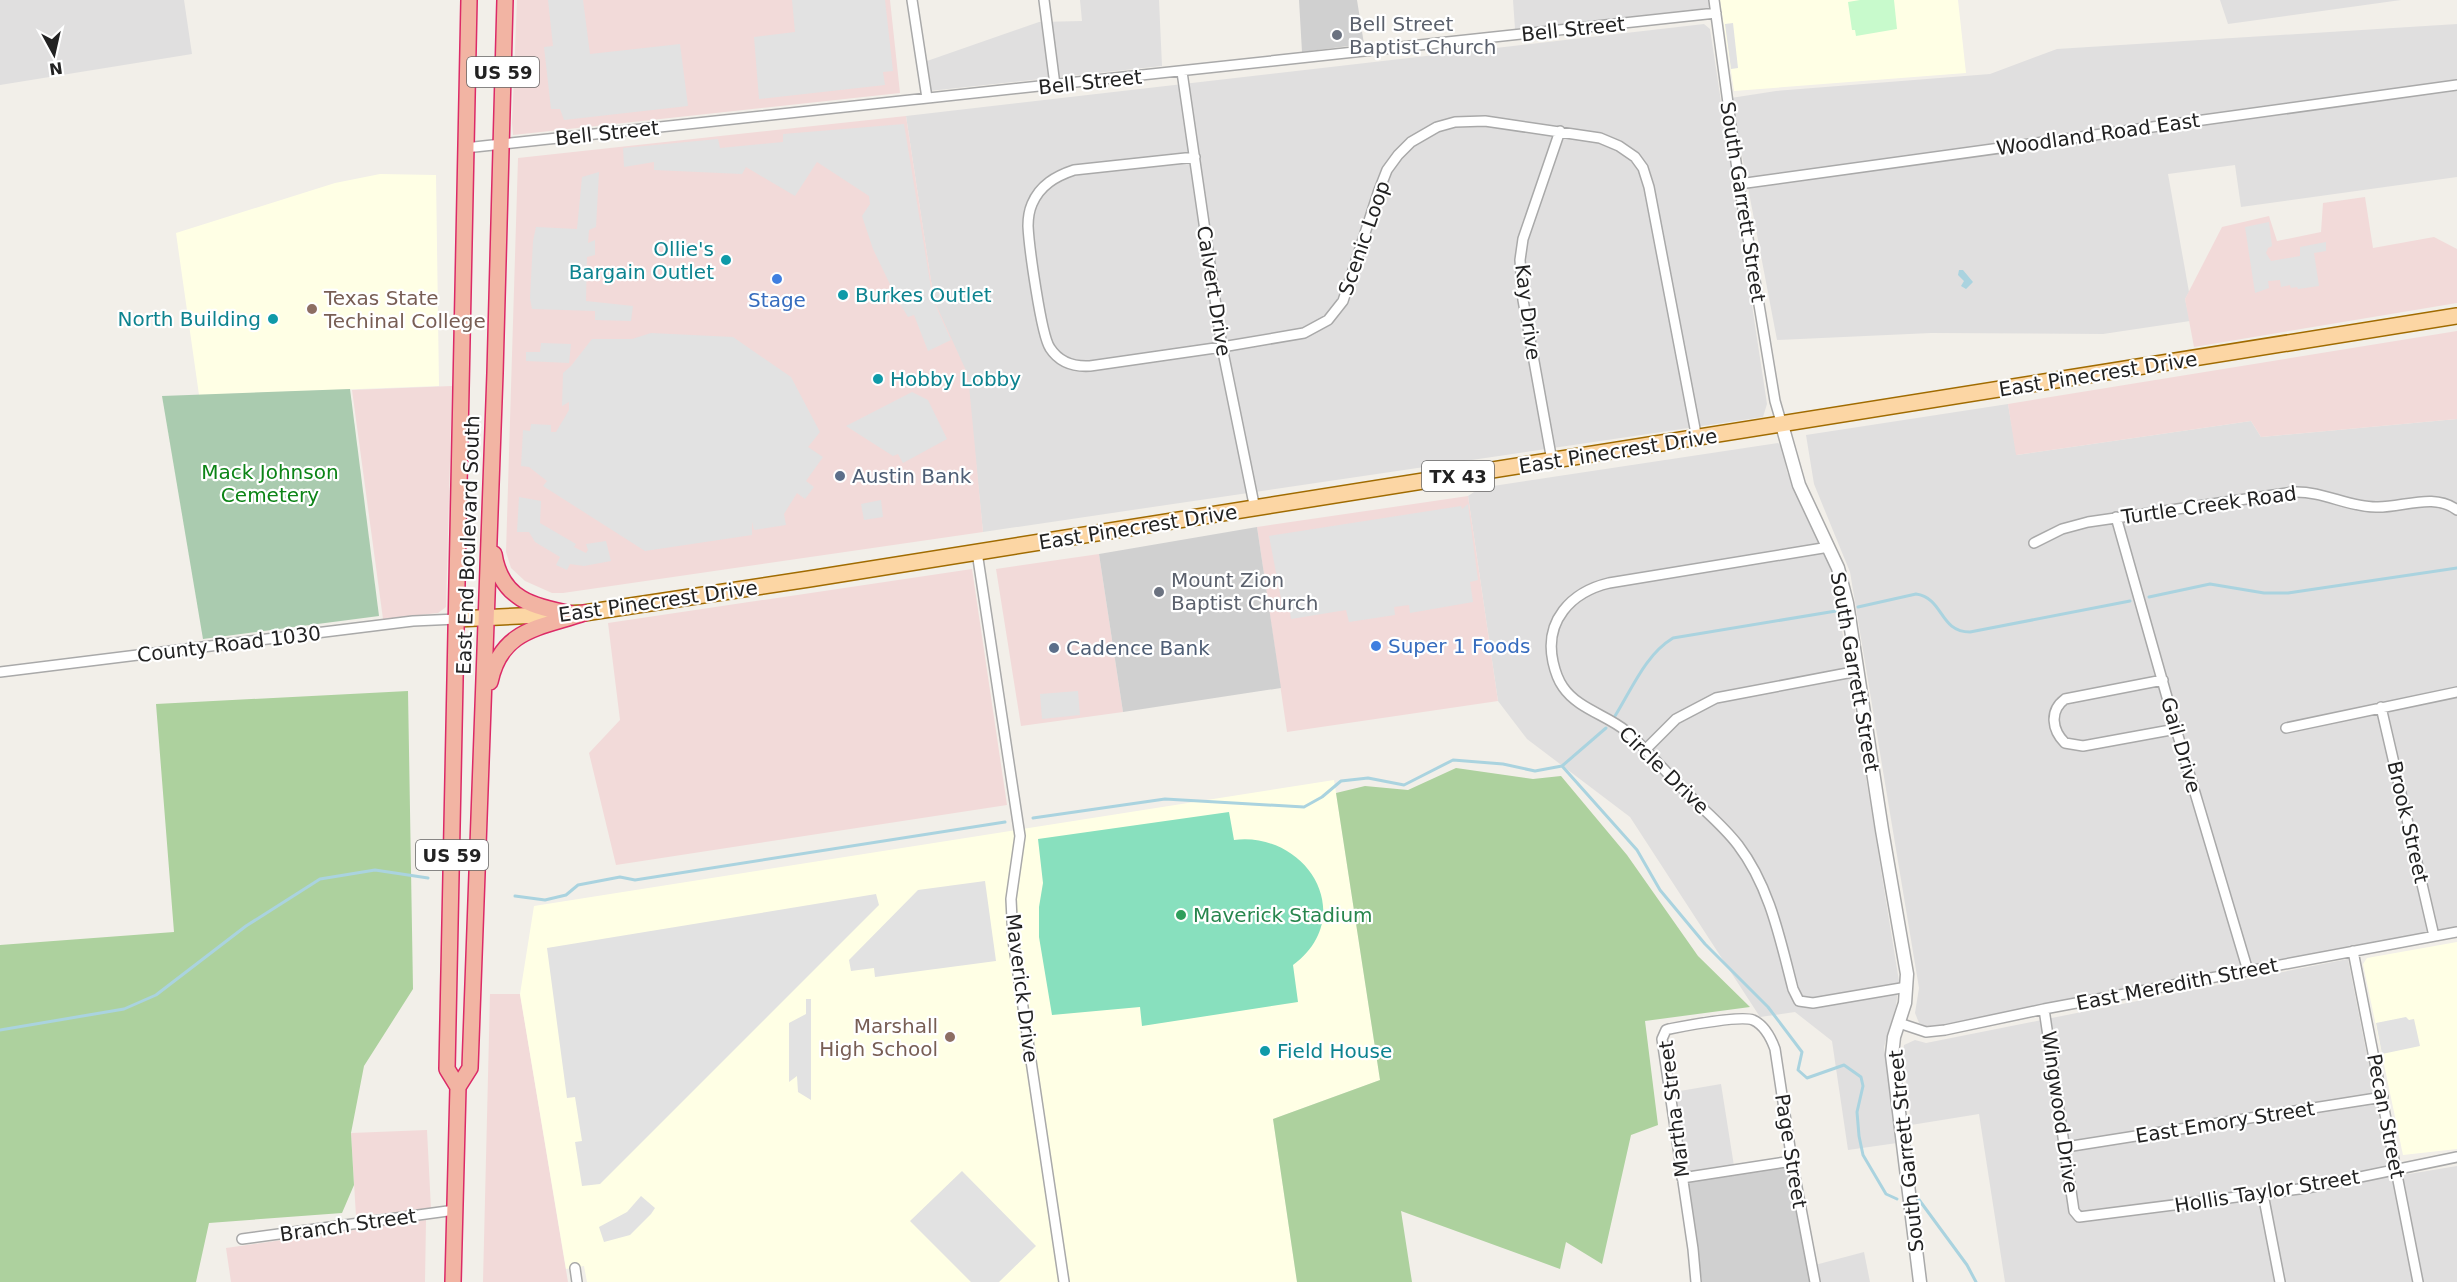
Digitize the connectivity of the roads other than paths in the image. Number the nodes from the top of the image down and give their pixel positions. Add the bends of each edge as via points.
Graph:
1 (469, 0) edge
2 (505, 0) edge
3 (912, 0) edge
4 (1044, 0) edge
5 (1714, 0) edge
6 (1716, 13) junction
7 (1182, 72) junction
8 (1055, 85) junction
9 (2457, 85) edge
10 (927, 98) junction
11 (1560, 130) junction
12 (502, 145) junction
13 (465, 148) junction
14 (1195, 157) junction
15 (1739, 184) junction
16 (2457, 316) edge
17 (1222, 347) junction
18 (1782, 425) junction
19 (1696, 439) junction
20 (1552, 461) junction
21 (1255, 509) junction
22 (2457, 510) edge
23 (2116, 517) junction
24 (490, 527) junction
25 (2034, 543) dead end
26 (1829, 547) junction
27 (977, 552) junction
28 (578, 614) junction
29 (457, 619) junction
30 (485, 619) junction
31 (1858, 671) junction
32 (0, 672) edge
33 (2163, 680) junction
34 (2457, 692) edge
35 (2381, 707) junction
36 (483, 711) junction
37 (2286, 728) dead end
38 (2176, 729) junction
39 (1645, 750) junction
40 (2457, 932) edge
41 (2434, 936) junction
42 (2353, 951) junction
43 (2248, 971) junction
44 (1907, 987) junction
45 (2044, 1009) junction
46 (1899, 1023) junction
47 (1759, 1024) joint
48 (458, 1087) junction
49 (2383, 1097) junction
50 (2066, 1147) junction
51 (2457, 1157) edge
52 (1792, 1161) junction
53 (2396, 1169) junction
54 (1682, 1178) junction
55 (2263, 1194) junction
56 (455, 1210) junction
57 (2076, 1215) joint
58 (242, 1239) dead end
59 (575, 1268) dead end
60 (453, 1282) edge
61 (577, 1282) edge
62 (1064, 1282) edge
63 (1696, 1282) edge
64 (1815, 1282) edge
65 (1920, 1282) edge
66 (2280, 1282) edge
67 (2418, 1282) edge

1 - 13 highway, East End Boulevard South / US 59
2 - 12 highway, East End Boulevard South / US 59
3 - 10 street
4 - 8 street
5 - 6 street, South Garrett Street
6 - 7 street, Bell Street
6 - 15 street, South Garrett Street
7 - 8 street, Bell Street
7 - 14 street, Calvert Drive
8 - 10 street, Bell Street
9 - 15 street, Woodland Road East
10 - 12 street, Bell Street
11 - 17 street, Scenic Loop via 1466,120 1418,137 1387,170 1343,301 1333,316 1304,333
11 - 19 street, Scenic Loop via 1610,141 1635,157 1643,168
11 - 20 street, Kay Drive via 1523,239 1520,260 1523,300
12 - 13 street, Bell Street
12 - 24 highway, East End Boulevard South / US 59
13 - 29 highway, East End Boulevard South / US 59
14 - 17 street, Calvert Drive
14 - 17 street, Scenic Loop via 1065,173 1048,182 1034,200 1029,233 1045,338 1050,350 1063,361 1090,366
15 - 18 street, South Garrett Street
16 - 18 main road, East Pinecrest Drive / TX 43
17 - 21 street, Calvert Drive
18 - 19 main road, East Pinecrest Drive / TX 43
18 - 26 street, South Garrett Street via 1799,485
19 - 20 main road, East Pinecrest Drive / TX 43
20 - 21 main road, East Pinecrest Drive / TX 43
21 - 27 main road, East Pinecrest Drive / TX 43
22 - 23 street, Turtle Creek Road via 2443,501 2372,507 2306,491
23 - 25 street, Turtle Creek Road via 2073,525
23 - 33 street, Gail Drive
24 - 28 highway via 497,569 509,590 530,603
24 - 30 highway, East End Boulevard South / US 59
26 - 31 street, South Garrett Street via 1842,579
26 - 39 street, Circle Drive via 1609,583 1588,589 1567,604 1556,621 1551,642 1558,680 1575,700 1620,727
27 - 28 main road, East Pinecrest Drive / TX 43
27 - 62 street, Maverick Drive via 1020,836 1011,899 1013,940
28 - 30 main road, East Pinecrest Drive / TX 43
28 - 36 highway via 527,632 503,649 493,668
29 - 30 main road, East Pinecrest Drive / TX 43
29 - 32 street, County Road 1030 via 413,621
29 - 48 highway, East End Boulevard South / US 59 via 447,1069
30 - 36 highway, East End Boulevard South / US 59
31 - 39 street via 1716,698 1676,719
31 - 44 street, South Garrett Street
33 - 38 street, Gail Drive
33 - 38 street via 2065,699 2054,714 2055,730 2065,743 2083,746
34 - 35 street
35 - 37 street
35 - 41 street, Brook Street
36 - 48 highway, East End Boulevard South / US 59 via 470,1068
38 - 43 street, Gail Drive
39 - 44 street, Circle Drive via 1718,821 1751,864 1766,892 1799,1000 1813,1003
40 - 41 street, East Meredith Street
41 - 42 street, East Meredith Street
42 - 43 street, East Meredith Street
42 - 49 street, Pecan Street
43 - 45 street, East Meredith Street
44 - 46 street, South Garrett Street
45 - 46 street, East Meredith Street via 1935,1032
45 - 50 street, Wingwood Drive
46 - 65 street, South Garrett Street via 1892,1055
47 - 52 street, Page Street via 1775,1049
47 - 54 street, Martha Street via 1743,1018 1669,1029 1663,1034
48 - 56 highway, East End Boulevard South / US 59
49 - 50 street, East Emory Street
49 - 53 street, Pecan Street
50 - 57 street, Wingwood Drive
51 - 53 street, Hollis Taylor Street
52 - 54 street
52 - 64 street, Page Street
53 - 55 street, Hollis Taylor Street
53 - 67 street, Pecan Street
54 - 63 street, Martha Street
55 - 57 street, Hollis Taylor Street
55 - 66 street
56 - 58 street, Branch Street
56 - 60 highway, East End Boulevard South / US 59
59 - 61 street

